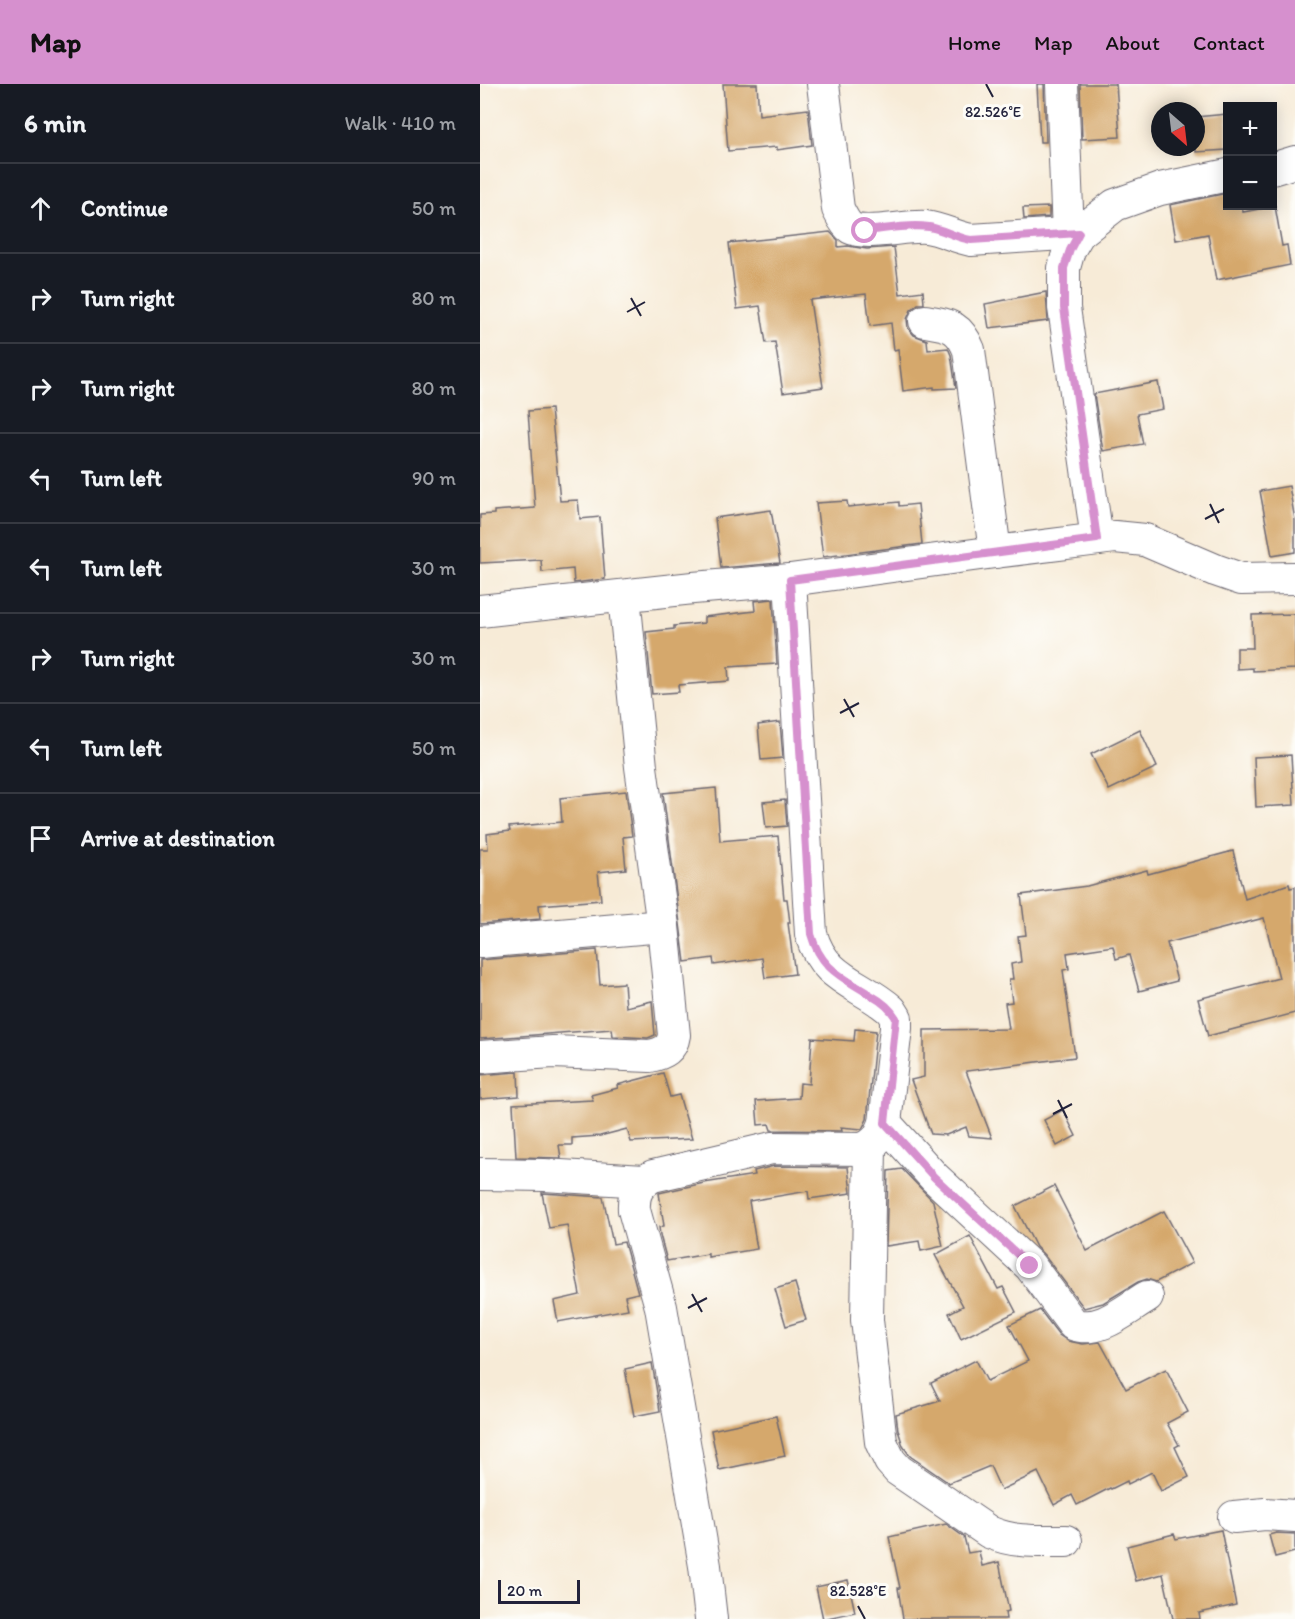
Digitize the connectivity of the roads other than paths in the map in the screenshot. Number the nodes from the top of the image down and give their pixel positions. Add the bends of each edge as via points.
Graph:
1 (823, 84) edge
2 (1062, 84) edge
3 (1295, 162) edge
4 (1277, 167) edge
5 (1223, 177) edge
6 (1073, 233) junction
7 (925, 321) dead end
8 (1097, 539) junction
9 (995, 552) junction
10 (1295, 578) edge
11 (790, 580) junction
12 (624, 596) junction
13 (480, 611) edge
14 (663, 926) junction
15 (480, 942) edge
16 (480, 1057) edge
17 (878, 1134) junction
18 (480, 1174) edge
19 (644, 1181) junction
20 (1147, 1297) dead end
21 (1295, 1516) edge
22 (1234, 1517) dead end
23 (1065, 1541) dead end
24 (711, 1619) edge

1 - 6 street via 838,209 851,228 865,231 917,226 971,240
2 - 6 street
3 - 4 street
5 - 6 street via 1160,189 1115,205
6 - 8 street via 1064,268 1064,308
7 - 9 street via 957,329 969,350
8 - 9 street
8 - 10 street via 1145,540 1241,579
9 - 11 street
11 - 12 street
11 - 17 street via 811,934 825,964 884,1003 896,1018
12 - 13 street
12 - 14 street via 641,767
14 - 15 street
14 - 16 street via 674,1035 668,1049 650,1056 553,1052
17 - 19 street via 862,1149 772,1148
17 - 20 street via 934,1177 1030,1266 1073,1324 1094,1327
17 - 23 street via 867,1320 878,1427 885,1452 898,1470 989,1532 1018,1541
18 - 19 street
19 - 24 street via 634,1197 634,1210 661,1307
21 - 22 street

